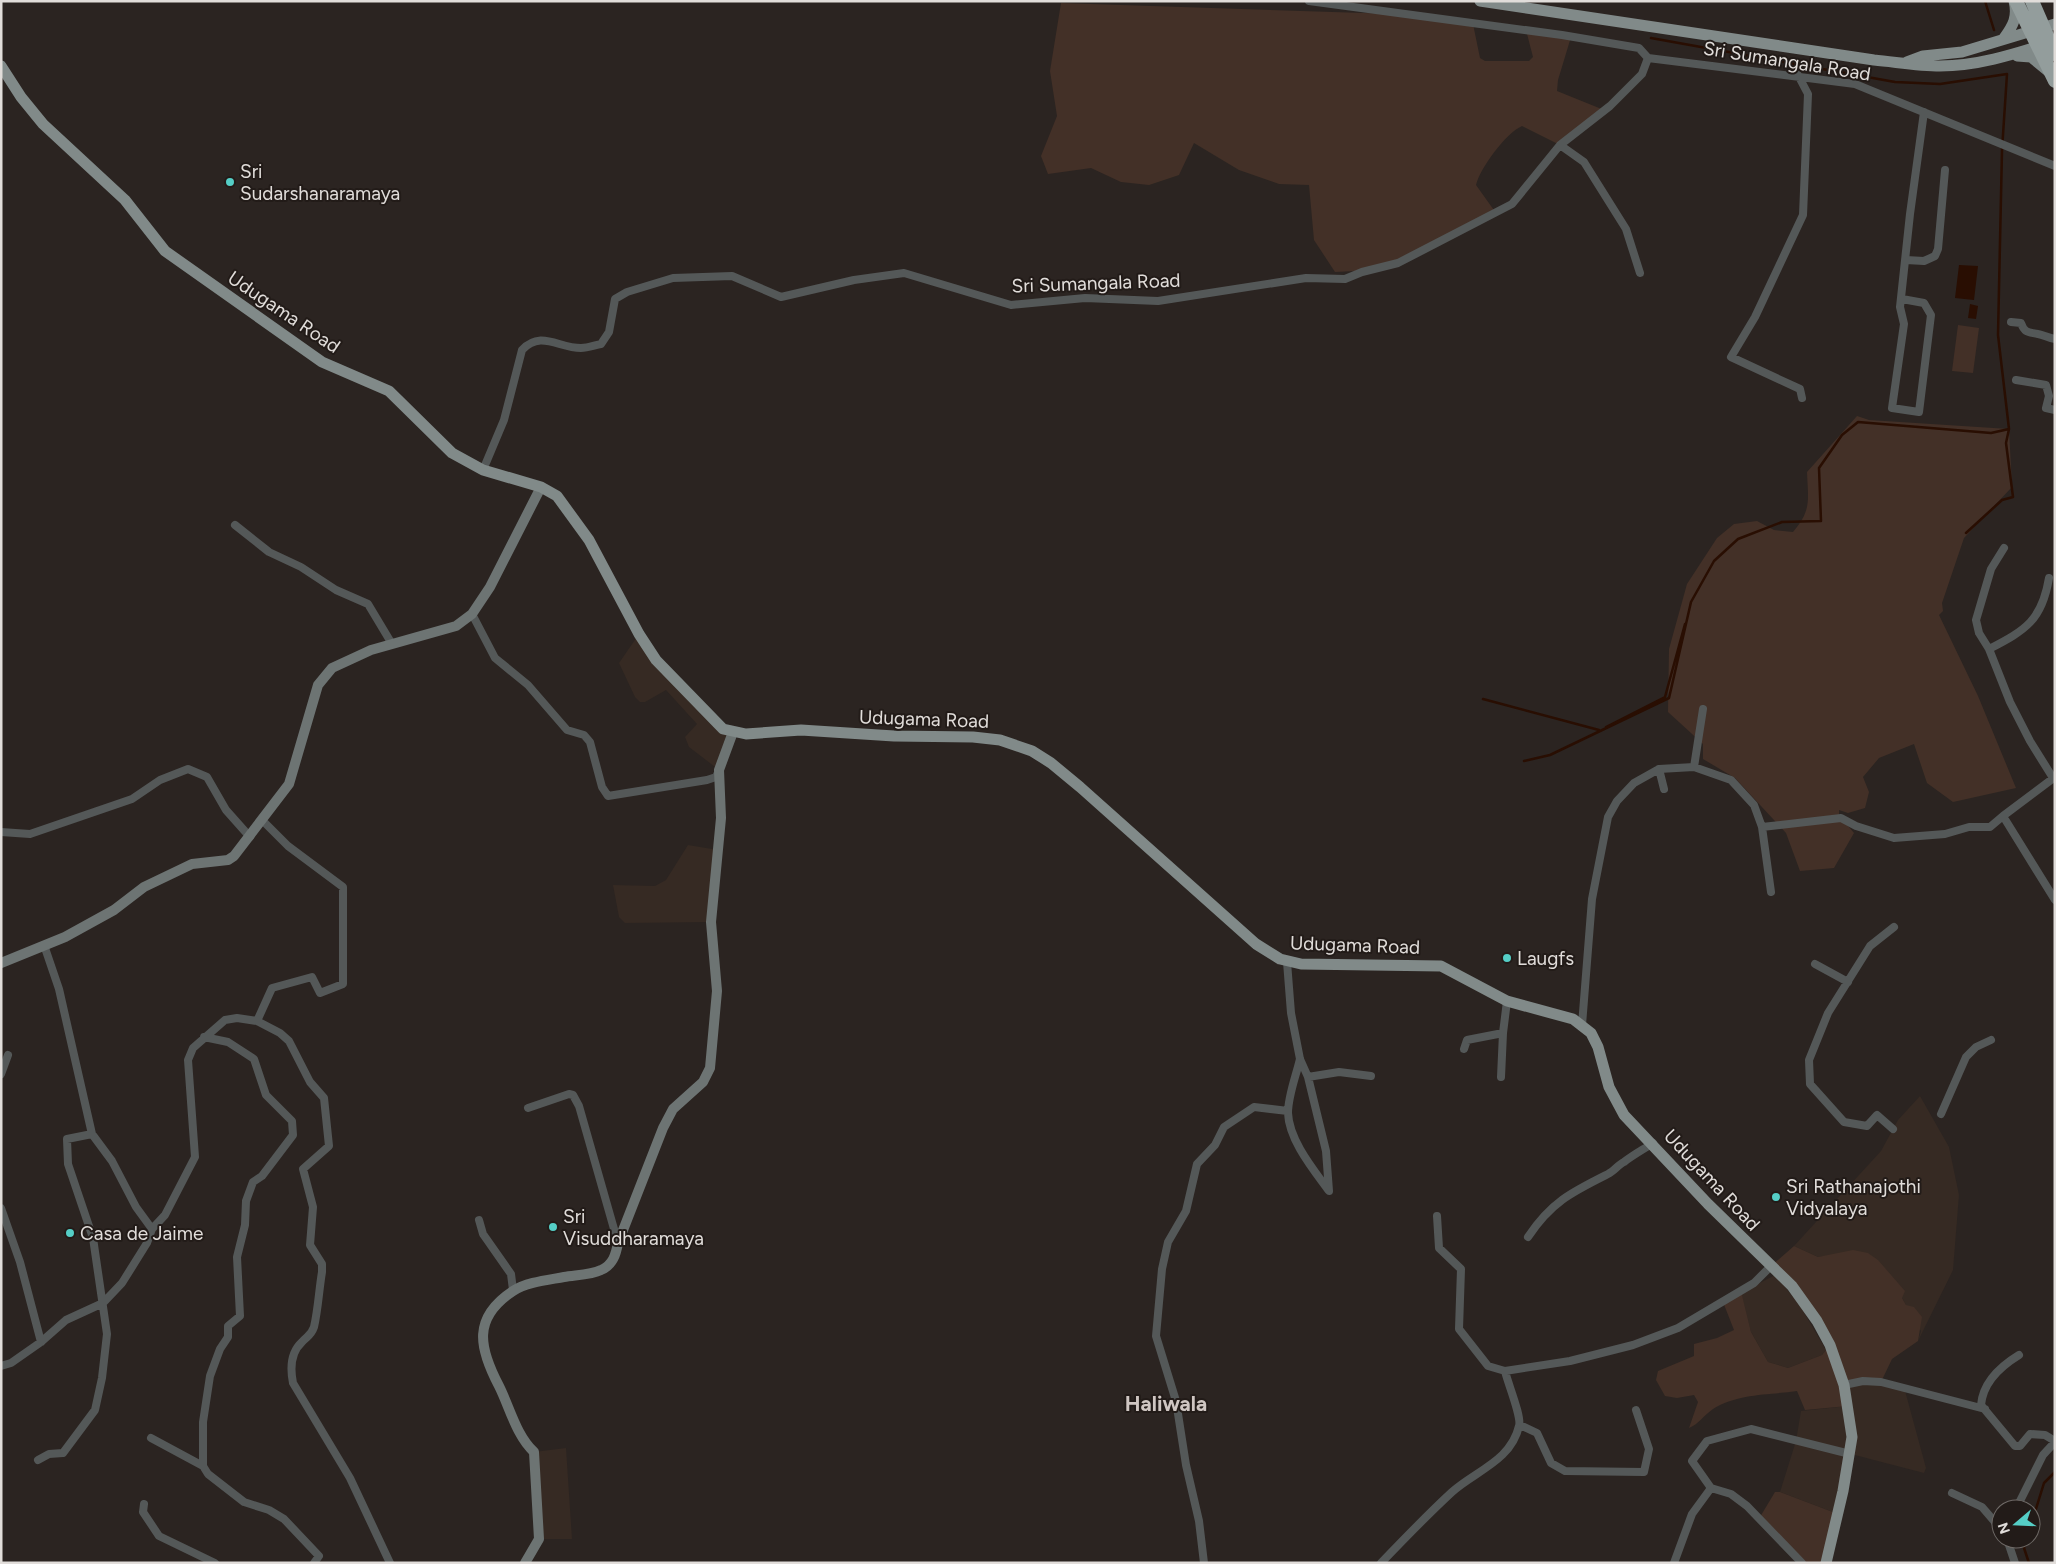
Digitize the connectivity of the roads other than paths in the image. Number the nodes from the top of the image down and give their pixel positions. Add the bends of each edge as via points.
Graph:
1 (1309, 1) edge
2 (1480, 1) edge
3 (2015, 1) edge
4 (2033, 1) edge
5 (2051, 23) edge
6 (2030, 30) junction
7 (2004, 38) junction
8 (2053, 46) edge
9 (2037, 47) junction
10 (2010, 56) junction
11 (1648, 58) junction
12 (1906, 63) junction
13 (1, 66) edge
14 (1798, 75) junction
15 (2053, 78) edge
16 (1924, 112) junction
17 (1560, 145) junction
18 (2055, 166) edge
19 (1945, 170) dead end
20 (1906, 260) junction
21 (1640, 273) dead end
22 (1902, 299) junction
23 (2011, 322) dead end
24 (2055, 339) edge
25 (2016, 380) dead end
26 (1802, 398) dead end
27 (2055, 410) edge
28 (483, 470) junction
29 (540, 487) junction
30 (235, 525) dead end
31 (2004, 548) dead end
32 (2049, 578) dead end
33 (472, 614) junction
34 (392, 644) junction
35 (1989, 649) junction
36 (1703, 709) dead end
37 (733, 732) junction
38 (1694, 767) junction
39 (1659, 769) junction
40 (719, 770) junction
41 (2054, 778) edge
42 (1664, 789) dead end
43 (2002, 816) junction
44 (262, 820) junction
45 (1762, 826) junction
46 (1, 832) edge
47 (250, 837) junction
48 (1771, 892) dead end
49 (2054, 895) edge
50 (1894, 927) dead end
51 (44, 945) junction
52 (1287, 962) junction
53 (1, 963) edge
54 (1815, 964) dead end
55 (1848, 982) junction
56 (1507, 1001) junction
57 (257, 1021) junction
58 (1582, 1025) junction
59 (1503, 1033) junction
60 (204, 1037) junction
61 (1991, 1040) dead end
62 (1464, 1050) dead end
63 (8, 1055) dead end
64 (1300, 1059) junction
65 (1, 1074) edge
66 (1371, 1076) dead end
67 (1308, 1077) junction
68 (1501, 1077) dead end
69 (528, 1108) dead end
70 (1288, 1111) junction
71 (1941, 1114) dead end
72 (1893, 1129) dead end
73 (92, 1134) junction
74 (1654, 1144) junction
75 (1, 1208) edge
76 (1437, 1216) dead end
77 (479, 1220) dead end
78 (152, 1229) junction
79 (1528, 1237) dead end
80 (618, 1243) junction
81 (1771, 1266) junction
82 (513, 1290) junction
83 (103, 1303) junction
84 (41, 1342) junction
85 (2019, 1355) dead end
86 (1, 1366) edge
87 (1505, 1371) junction
88 (1844, 1385) junction
89 (1636, 1410) dead end
90 (1985, 1410) junction
91 (1520, 1425) junction
92 (151, 1438) dead end
93 (2055, 1441) edge
94 (1850, 1454) junction
95 (38, 1460) dead end
96 (203, 1466) junction
97 (1712, 1488) junction
98 (1952, 1493) dead end
99 (2021, 1499) edge
100 (144, 1504) dead end
101 (1991, 1517) edge
102 (2010, 1549) edge
103 (215, 1563) edge
104 (314, 1563) edge
105 (390, 1563) edge
106 (526, 1563) edge
107 (1204, 1563) edge
108 (1381, 1563) edge
109 (1674, 1563) edge
110 (1802, 1563) edge
111 (1826, 1563) edge
112 (2015, 1563) edge

1 - 11 street, Sri Sumangala Road via 1562,35 1639,48
2 - 12 main road
3 - 6 highway
3 - 7 main road via 2016,18
4 - 5 highway
5 - 6 main road
5 - 8 highway
6 - 7 main road
6 - 9 highway
7 - 12 main road via 1962,52 1922,56
8 - 9 main road
9 - 10 main road
9 - 15 highway
10 - 12 main road via 1940,66
10 - 15 main road via 2031,57
11 - 14 street, Sri Sumangala Road
11 - 17 street, Sri Sumangala Road via 1642,74 1610,106
13 - 28 main road, Udugama Road via 43,124 125,200 165,251 322,362 389,391 440,444
14 - 16 street, Sri Sumangala Road via 1855,84
14 - 26 street via 1808,94 1803,215 1755,317 1731,357 1800,389
16 - 18 street, Sri Sumangala Road
16 - 20 street
17 - 21 street via 1584,162 1595,178 1626,229
17 - 28 street, Sri Sumangala Road via 1512,204 1398,263 1345,279 1306,278 1158,301 1085,298 1011,305 904,273 854,280 782,297 732,276 673,278 636,289 616,299 609,332 601,344 581,348 538,340 529,342 522,350 504,420
19 - 20 street via 1935,256 1924,261
20 - 22 street
22 - 22 street via 1900,307 1904,324 1892,408 1919,412 1932,315 1924,303
23 - 24 street via 2021,324 2029,333
25 - 27 street via 2046,385 2049,396 2046,408
28 - 29 main road, Udugama Road
29 - 33 main road via 490,587
29 - 37 main road, Udugama Road via 557,496 584,532 656,660 710,717 723,729
30 - 34 street via 269,552 368,604
31 - 35 street via 1991,569 1976,620 1979,633
32 - 35 street via 2037,618
33 - 34 main road via 456,626
33 - 40 street via 495,658 528,685 567,730 584,735 590,742 602,787 608,796 707,780 716,777
34 - 44 main road via 332,668 325,675 318,685 289,784
35 - 41 street via 2010,702
36 - 38 street
37 - 40 main road
37 - 52 main road, Udugama Road via 801,730 973,737 1018,745 1051,763 1256,944
38 - 39 street
38 - 45 street via 1731,780 1754,805
39 - 42 street
39 - 58 street via 1634,784 1616,801 1608,817 1592,900
40 - 80 main road via 721,818 711,922 717,991 710,1068 703,1082 673,1109 663,1128
41 - 43 street
43 - 45 street via 1990,827 1969,826 1945,834 1894,838 1841,818
43 - 49 street via 2044,886
44 - 47 main road
44 - 57 street via 288,846 342,887 343,984 320,993 312,977 272,988
45 - 48 street
46 - 47 street via 30,834 39,831 132,799 160,780 188,769 207,777 226,810
47 - 51 main road via 228,860 192,864 144,887 114,910 65,937
50 - 55 street via 1870,946
51 - 53 main road
51 - 73 street via 59,988
52 - 56 main road, Udugama Road via 1441,966
52 - 64 street
54 - 55 street
55 - 72 street via 1828,1013 1809,1060 1810,1084 1844,1122 1867,1126 1877,1115
56 - 58 main road, Udugama Road via 1564,1016
56 - 59 street
57 - 60 street via 225,1020
57 - 105 street via 289,1041 310,1082 327,1106 329,1146 303,1169 313,1207 310,1245 322,1264 322,1272 314,1327 294,1354 290,1369 293,1383 350,1478
58 - 74 main road, Udugama Road via 1592,1034 1598,1047 1618,1105
59 - 62 street via 1467,1040
59 - 68 street
60 - 78 street via 193,1048 188,1060 195,1157 165,1215
60 - 96 street via 228,1042 254,1058 266,1095 292,1121 293,1135 262,1176 253,1182 246,1201 245,1225 237,1257 240,1316 228,1326 228,1338 220,1349 210,1376 203,1422
61 - 71 street via 1976,1047 1966,1057
63 - 65 street
64 - 67 street
64 - 70 street
66 - 67 street via 1339,1072
67 - 70 street via 1326,1151 1329,1191 1308,1162 1290,1126
69 - 80 street via 573,1095 579,1106
70 - 107 street via 1254,1107 1224,1127 1215,1145 1197,1164 1186,1211 1168,1242 1162,1269 1156,1336 1176,1401
73 - 78 street
73 - 83 street via 67,1139 68,1164 94,1238
74 - 79 street via 1611,1173 1559,1200 1540,1218
74 - 81 main road, Udugama Road via 1708,1204
75 - 84 street via 20,1262
76 - 87 street via 1439,1248 1461,1269 1459,1329 1488,1366
77 - 82 street via 483,1234 511,1274
78 - 83 street via 122,1283
80 - 82 main road via 615,1258 601,1270
81 - 87 street via 1754,1283 1678,1328 1633,1345 1570,1362
81 - 88 main road, Udugama Road via 1792,1286 1817,1321
82 - 106 main road via 486,1317 482,1338 491,1371 524,1442 534,1452 539,1540
83 - 84 street via 66,1320
83 - 95 street via 108,1334 95,1410 63,1453 49,1454
84 - 86 street via 11,1363
85 - 90 street via 2002,1365 1982,1394 1981,1404
87 - 91 street
88 - 90 street via 1863,1380 1882,1382
88 - 94 main road, Udugama Road via 1852,1437
89 - 91 street via 1649,1449 1644,1472 1565,1471 1551,1463 1536,1433
90 - 93 street via 2015,1446 2020,1446 2030,1434 2045,1435
91 - 108 street via 1503,1454 1453,1491
92 - 96 street
93 - 99 street
94 - 97 street via 1751,1430 1707,1441 1692,1461
94 - 111 main road, Udugama Road
96 - 104 street via 208,1474 244,1502 284,1519 319,1556
97 - 109 street via 1692,1514
97 - 110 street via 1731,1494 1747,1506
98 - 101 street via 1982,1507
100 - 103 street via 143,1512 160,1536
102 - 112 street

